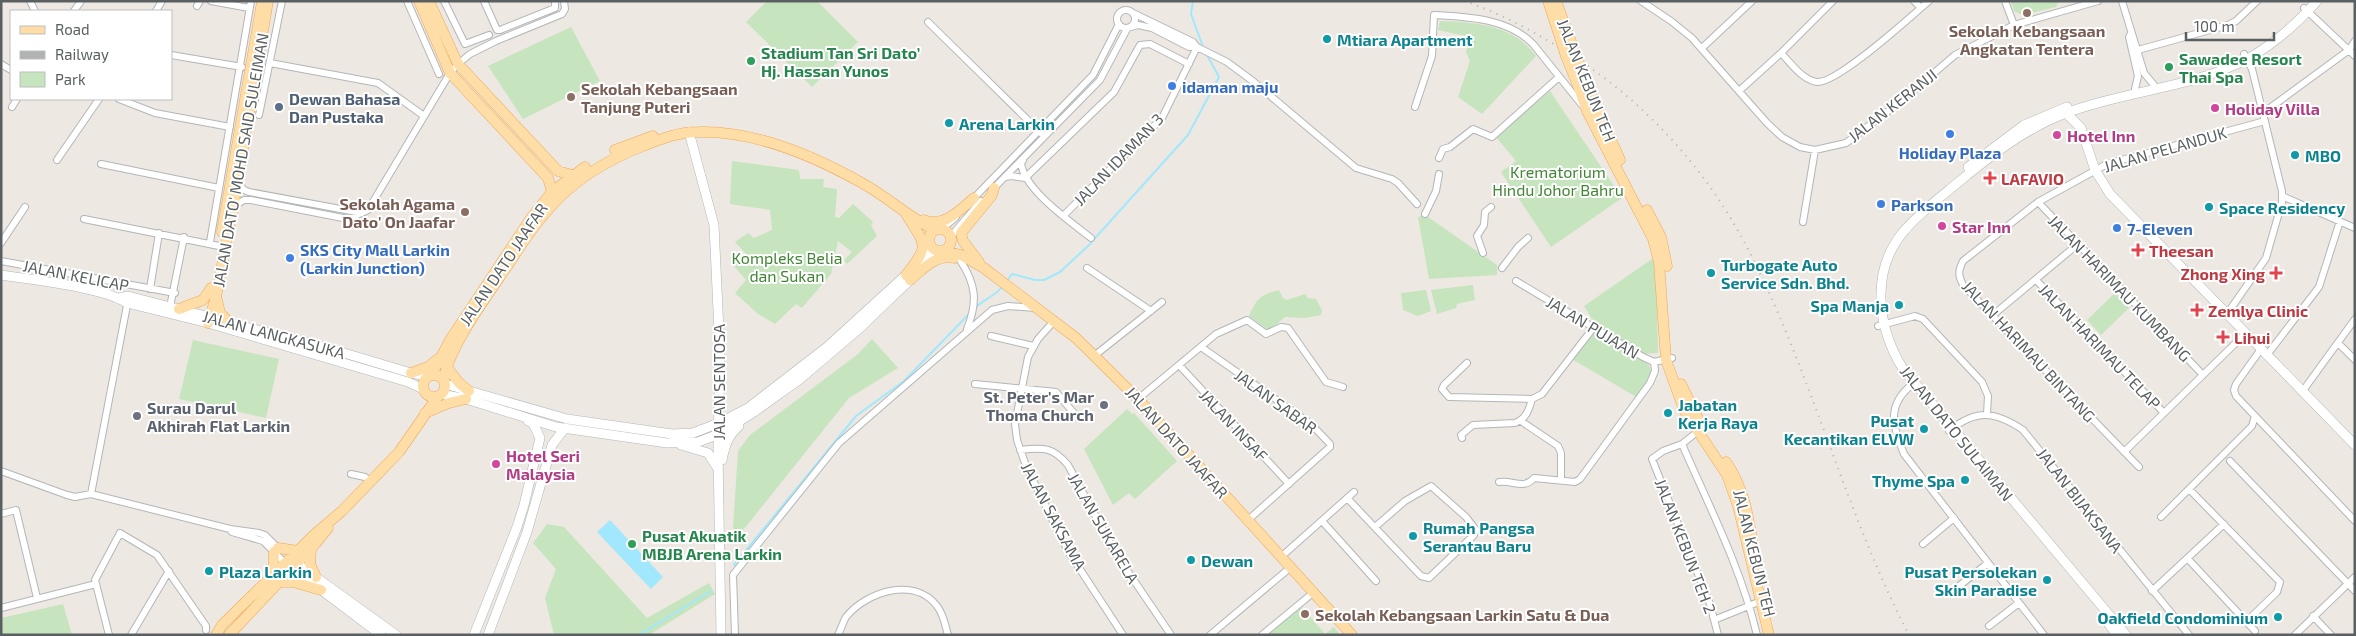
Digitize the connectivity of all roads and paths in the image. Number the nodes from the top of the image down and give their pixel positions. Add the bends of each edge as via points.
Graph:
1 (211, 1) edge
2 (262, 1) edge
3 (268, 1) edge
4 (282, 1) edge
5 (429, 1) edge
6 (444, 1) edge
7 (556, 1) edge
8 (564, 1) edge
9 (1548, 1) edge
10 (1556, 1) edge
11 (1641, 1) edge
12 (1739, 1) edge
13 (1752, 1) edge
14 (1833, 1) edge
15 (1914, 1) edge
16 (1930, 1) edge
17 (2005, 1) edge
18 (2064, 1) edge
19 (2098, 1) edge
20 (2122, 1) edge
21 (2257, 1) edge
22 (2317, 1) edge
23 (420, 2) edge
24 (485, 2) edge
25 (408, 4) edge
26 (250, 5) edge
27 (1746, 7) junction
28 (2307, 7) edge
29 (1921, 8) junction
30 (2066, 10) junction
31 (1133, 13) junction
32 (928, 22) dead end
33 (1118, 24) junction
34 (2014, 25) junction
35 (1129, 28) junction
36 (2131, 33) junction
37 (489, 35) dead end
38 (2355, 41) edge
39 (1702, 48) junction
40 (1203, 49) junction
41 (2138, 50) junction
42 (2349, 50) junction
43 (1781, 53) junction
44 (172, 55) edge
45 (2246, 56) junction
46 (2355, 56) edge
47 (270, 63) junction
48 (458, 64) junction
49 (1189, 64) junction
50 (244, 67) junction
51 (450, 72) junction
52 (439, 74) dead end
53 (1559, 77) junction
54 (2154, 85) junction
55 (1584, 89) junction
56 (2135, 89) junction
57 (1739, 91) junction
58 (16, 100) edge
59 (98, 100) edge
60 (121, 100) edge
61 (2088, 106) junction
62 (12, 107) dead end
63 (1415, 107) dead end
64 (1587, 111) junction
65 (2263, 113) junction
66 (2066, 114) junction
67 (260, 115) dead end
68 (424, 116) junction
69 (2265, 121) junction
70 (239, 127) junction
71 (2080, 128) junction
72 (1038, 130) junction
73 (690, 132) junction
74 (671, 135) junction
75 (1044, 137) junction
76 (1815, 150) junction
77 (1025, 156) junction
78 (1439, 158) dead end
79 (57, 160) dead end
80 (101, 164) dead end
81 (2095, 170) junction
82 (1439, 174) dead end
83 (572, 176) junction
84 (1004, 178) junction
85 (1025, 178) junction
86 (237, 182) junction
87 (219, 188) junction
88 (994, 188) junction
89 (552, 192) junction
90 (2282, 196) junction
91 (974, 198) junction
92 (2038, 202) junction
93 (1417, 204) dead end
94 (25, 207) dead end
95 (234, 207) junction
96 (1491, 207) dead end
97 (906, 212) junction
98 (362, 213) junction
99 (1425, 214) dead end
100 (1063, 216) junction
101 (84, 219) dead end
102 (1803, 222) dead end
103 (2340, 222) junction
104 (2355, 228) edge
105 (159, 233) junction
106 (934, 235) junction
107 (952, 237) junction
108 (184, 238) junction
109 (1091, 238) dead end
110 (1528, 238) dead end
111 (1, 243) edge
112 (215, 244) junction
113 (2078, 244) junction
114 (941, 252) junction
115 (1483, 253) dead end
116 (960, 260) junction
117 (1, 261) edge
118 (981, 265) junction
119 (1087, 268) dead end
120 (1502, 268) dead end
121 (1, 275) edge
122 (908, 277) junction
123 (2036, 280) junction
124 (1516, 281) dead end
125 (150, 289) junction
126 (214, 292) junction
127 (175, 293) junction
128 (125, 299) junction
129 (1162, 302) dead end
130 (175, 308) junction
131 (1040, 308) junction
132 (1151, 311) junction
133 (2226, 314) junction
134 (1993, 315) junction
135 (2355, 318) edge
136 (207, 320) junction
137 (1055, 320) junction
138 (231, 324) junction
139 (1881, 325) junction
140 (1594, 327) junction
141 (966, 332) junction
142 (2246, 334) junction
143 (991, 336) dead end
144 (2338, 343) junction
145 (1033, 346) junction
146 (1201, 347) junction
147 (2264, 352) junction
148 (442, 354) junction
149 (1094, 356) junction
150 (1669, 359) junction
151 (2355, 360) edge
152 (1654, 362) junction
153 (1467, 363) dead end
154 (1179, 365) junction
155 (446, 366) junction
156 (411, 373) junction
157 (430, 375) junction
158 (2203, 375) junction
159 (445, 382) junction
160 (975, 384) dead end
161 (1912, 384) junction
162 (1343, 386) dead end
163 (421, 388) junction
164 (1022, 388) junction
165 (2302, 392) junction
166 (439, 395) junction
167 (468, 395) junction
168 (1138, 399) junction
169 (1532, 400) junction
170 (754, 412) junction
171 (424, 413) junction
172 (2164, 413) junction
173 (1988, 414) junction
174 (517, 415) junction
175 (2255, 416) junction
176 (1078, 418) dead end
177 (1521, 421) junction
178 (719, 423) junction
179 (2263, 425) junction
180 (2252, 426) junction
181 (565, 428) junction
182 (1950, 430) junction
183 (1697, 432) junction
184 (718, 434) junction
185 (1462, 438) dead end
186 (674, 443) junction
187 (1682, 444) junction
188 (2355, 446) edge
189 (1020, 450) junction
190 (2124, 452) junction
191 (2230, 461) dead end
192 (2139, 467) dead end
193 (1, 472) edge
194 (719, 472) junction
195 (351, 474) dead end
196 (1561, 480) junction
197 (371, 482) junction
198 (1499, 482) dead end
199 (1289, 484) junction
200 (2189, 489) junction
201 (1354, 492) dead end
202 (91, 494) junction
203 (1347, 498) junction
204 (1, 514) edge
205 (336, 517) junction
206 (2161, 517) dead end
207 (1954, 518) junction
208 (1248, 520) junction
209 (1322, 521) junction
210 (2355, 521) edge
211 (2224, 524) junction
212 (1375, 527) junction
213 (1922, 544) dead end
214 (310, 549) junction
215 (276, 550) junction
216 (298, 551) junction
217 (1282, 556) junction
218 (2188, 559) junction
219 (291, 563) junction
220 (1988, 563) junction
221 (1291, 567) junction
222 (169, 571) junction
223 (316, 577) junction
224 (2355, 577) edge
225 (276, 578) junction
226 (1376, 581) dead end
227 (96, 584) junction
228 (2347, 584) junction
229 (1959, 586) dead end
230 (321, 590) junction
231 (2152, 591) junction
232 (1314, 592) junction
233 (2355, 592) edge
234 (38, 598) junction
235 (1763, 601) junction
236 (2019, 603) junction
237 (1750, 606) junction
238 (1, 608) edge
239 (2313, 616) junction
240 (1714, 620) junction
241 (2246, 622) junction
242 (1989, 626) dead end
243 (2255, 631) dead end
244 (207, 633) edge
245 (109, 635) edge
246 (131, 635) edge
247 (216, 635) edge
248 (229, 635) edge
249 (381, 635) edge
250 (396, 635) edge
251 (474, 635) edge
252 (488, 635) edge
253 (721, 635) edge
254 (735, 635) edge
255 (838, 635) edge
256 (948, 635) edge
257 (1123, 635) edge
258 (1171, 635) edge
259 (1210, 635) edge
260 (1262, 635) edge
261 (1352, 635) edge
262 (1718, 635) edge
263 (1757, 635) edge
264 (1769, 635) edge
265 (1776, 635) edge
266 (2044, 635) edge
267 (2117, 635) edge
268 (2126, 635) edge
269 (2189, 635) edge
270 (2295, 635) edge
271 (2331, 635) edge

1 - 26 street
2 - 50 main road, JALAN DATO' MOHD SAID SULEIMAN
3 - 70 main road, JALAN DATO' MOHD SAID SULEIMAN
4 - 47 street
5 - 48 main road
6 - 37 street via 465,44
7 - 24 street via 555,8 500,30 496,30
8 - 48 street via 566,9 562,14 496,41
9 - 55 main road, JALAN KEBUN TEH, bridge via 1566,56
10 - 55 main road, JALAN KEBUN TEH, bridge
11 - 39 street
12 - 27 street
13 - 27 street
14 - 43 street
15 - 29 street
16 - 29 street
17 - 34 street
18 - 30 street
19 - 30 street, JALAN KERANJI
20 - 36 street
21 - 41 street via 2228,25
22 - 28 street, JALAN DATO SULAIMAN
23 - 25 street
23 - 51 main road
25 - 52 street
26 - 50 street
27 - 39 street
28 - 42 street
28 - 45 street, JALAN DATO SULAIMAN via 2277,38
29 - 43 street via 1843,72 1825,82 1809,80
30 - 34 street, JALAN KERANJI
31 - 33 street via 1122,11
31 - 35 street via 1136,19
31 - 40 street
32 - 72 street
33 - 35 street
33 - 72 street via 1093,75
34 - 76 street, JALAN KERANJI via 1955,55 1846,143
35 - 40 street via 1145,26 1190,47
35 - 75 street via 1100,80
36 - 41 street
36 - 56 street via 2129,37 2138,76
38 - 42 street
39 - 57 street
40 - 49 street, JALAN IDAMAN 3
40 - 93 street via 1260,87 1361,171 1392,178
41 - 54 street via 2145,77
42 - 46 street
42 - 65 street
43 - 57 street
44 - 50 street
45 - 54 street, JALAN DATO SULAIMAN
45 - 61 street, JALAN DATO SULAIMAN via 2181,83
45 - 65 street
47 - 67 street
47 - 68 street via 378,83
48 - 51 street
48 - 83 main road via 558,171
49 - 85 street via 1150,44 1140,46 1114,92
49 - 100 street, JALAN IDAMAN 3 via 1162,118
50 - 70 main road, JALAN DATO' MOHD SAID SULEIMAN
51 - 68 street
51 - 89 main road via 548,178
53 - 63 street via 1533,44 1516,32 1478,17 1434,15 1432,56
53 - 64 street
53 - 78 street via 1492,137 1471,130 1443,149
54 - 56 street, JALAN DATO SULAIMAN
55 - 64 main road, JALAN KEBUN TEH
55 - 150 main road, JALAN KEBUN TEH via 1655,224 1664,249
56 - 139 street, JALAN DATO SULAIMAN via 2066,107 2024,125 1987,151 1910,216 1888,246 1879,267 1875,292
57 - 76 street via 1782,137 1800,147
58 - 62 street
59 - 79 street
60 - 70 street via 155,113
61 - 66 street, JALAN DATO SULAIMAN
61 - 71 street
64 - 150 main road, JALAN KEBUN TEH via 1641,213 1658,253
65 - 69 street
66 - 71 street
66 - 139 street, JALAN DATO SULAIMAN via 2013,140 1930,206 1903,232 1891,251 1883,278
68 - 98 street via 372,204
69 - 81 street, JALAN PELANDUK
69 - 90 street
70 - 86 main road, JALAN DATO' MOHD SAID SULEIMAN
70 - 87 street
70 - 112 main road, JALAN DATO' MOHD SAID SULEIMAN
71 - 81 street
72 - 75 street
72 - 91 street
73 - 74 main road, JALAN DATO JAAFAR
73 - 97 main road, JALAN DATO JAAFAR via 743,137 800,153 862,183
73 - 178 street, JALAN SENTOSA via 714,225 720,353
74 - 83 main road, JALAN DATO JAAFAR via 658,134 629,144
74 - 155 main road, JALAN DATO JAAFAR via 593,169 551,205 515,254
75 - 77 street
76 - 102 street
77 - 84 street
77 - 85 street via 1021,163
80 - 87 street
81 - 92 street, JALAN HARIMAU BINTANG
81 - 133 street via 2114,198
82 - 99 street via 1436,191
83 - 89 main road, JALAN DATO JAAFAR
84 - 85 street
84 - 88 street
85 - 100 street
86 - 95 main road, JALAN DATO' MOHD SAID SULEIMAN
86 - 98 street via 249,192
87 - 112 street
88 - 107 street
88 - 118 main road via 992,195 961,233 963,241
89 - 148 main road, JALAN DATO JAAFAR via 513,243
90 - 103 street
90 - 133 street via 2266,258
91 - 97 main road via 953,217 936,223
91 - 106 street
92 - 113 street, JALAN HARIMAU KUMBANG
92 - 134 street, JALAN HARIMAU BINTANG via 1963,261 1959,268 1958,276 1963,285
94 - 111 street
95 - 98 street via 244,200 348,219
95 - 126 main road, JALAN DATO' MOHD SAID SULEIMAN
96 - 115 street via 1486,212 1484,226 1478,236
97 - 106 main road, JALAN DATO JAAFAR
97 - 122 main road via 923,246
100 - 109 street
101 - 105 street
103 - 104 street
103 - 147 street via 2318,288
105 - 108 street
105 - 125 street, JALAN KELICAP
106 - 107 main road, JALAN DATO JAAFAR
106 - 114 main road
106 - 122 street via 927,252
107 - 114 main road via 949,248
107 - 118 main road, JALAN DATO JAAFAR
108 - 112 street
108 - 127 street
110 - 120 street
112 - 126 main road, JALAN DATO' MOHD SAID SULEIMAN
113 - 123 street
113 - 158 street, JALAN HARIMAU KUMBANG
114 - 118 main road, JALAN DATO JAAFAR via 961,255
114 - 122 street
116 - 118 main road
116 - 122 main road via 941,257
116 - 141 street via 968,273 975,301
117 - 125 street, JALAN KELICAP
118 - 131 main road, JALAN DATO JAAFAR
119 - 132 street
121 - 128 street, JALAN LANGKASUKA
122 - 170 street via 838,347
122 - 178 street via 812,359 748,408
123 - 134 street
123 - 172 street, JALAN HARIMAU TELAP
124 - 140 street, JALAN PUJAAN
125 - 127 street, JALAN KELICAP
126 - 130 main road via 203,300
126 - 136 main road, JALAN DATO' MOHD SAID SULEIMAN
126 - 138 main road via 220,313
127 - 130 street
128 - 130 street, JALAN LANGKASUKA
128 - 136 street, JALAN LANGKASUKA
128 - 202 street
129 - 132 street
130 - 136 street, JALAN LANGKASUKA
131 - 137 main road, JALAN DATO JAAFAR
131 - 141 street via 997,308
132 - 149 street
133 - 142 street
134 - 190 street, JALAN HARIMAU BINTANG
135 - 144 street
136 - 138 street, JALAN LANGKASUKA
136 - 163 street, JALAN LANGKASUKA
137 - 145 street, JALAN SAKSAMA
137 - 149 main road, JALAN DATO JAAFAR
138 - 156 street, JALAN LANGKASUKA via 307,342
139 - 161 street, JALAN DATO SULAIMAN
139 - 173 street via 1915,316 1923,319 1982,382 1988,396
140 - 152 street, JALAN PUJAAN
140 - 169 street via 1542,394
141 - 254 street via 839,443 734,573
142 - 147 street
142 - 158 street
143 - 145 street
144 - 151 street
144 - 165 street
145 - 164 street, JALAN SAKSAMA
146 - 154 street
146 - 162 street via 1221,332 1247,320 1266,334 1288,328 1326,382
146 - 199 street, JALAN SABAR via 1311,424 1330,444
147 - 165 street
147 - 175 street via 2234,390
148 - 156 main road via 428,367
148 - 157 main road, JALAN DATO JAAFAR
149 - 168 main road, JALAN DATO JAAFAR
150 - 152 street, JALAN PUJAAN
150 - 183 main road, JALAN KEBUN TEH via 1684,410
150 - 235 main road, JALAN KEBUN TEH via 1697,420 1734,474 1741,491
152 - 196 street via 1655,371 1650,382 1584,475 1574,482
153 - 169 street via 1444,385 1442,389 1449,397
154 - 168 street
154 - 199 street, JALAN INSAF
155 - 159 main road, JALAN DATO JAAFAR
155 - 167 main road
156 - 157 street, JALAN LANGKASUKA
157 - 159 main road via 439,375
157 - 163 main road
158 - 172 street
159 - 166 main road
159 - 167 street
160 - 164 street
161 - 182 street, JALAN DATO SULAIMAN
161 - 207 street via 1894,406 1898,439 1904,454
163 - 166 main road via 430,396
163 - 171 main road
164 - 176 street via 1056,392
164 - 189 street, JALAN SAKSAMA via 1016,424
165 - 188 street
166 - 167 street
166 - 171 main road
167 - 171 main road
167 - 174 street
167 - 178 street via 567,419 672,434 693,433
168 - 208 main road, JALAN DATO JAAFAR
169 - 177 street
170 - 184 street
170 - 194 street via 730,434
171 - 197 main road via 401,450
172 - 190 street
173 - 182 street via 1969,417
173 - 231 street, JALAN BIJAKSANA via 2008,421 2029,435
174 - 181 street
174 - 251 street via 533,423 540,438 518,527
175 - 179 street
175 - 180 street
177 - 185 street via 1473,425
177 - 196 street via 1558,446
178 - 184 street, JALAN SENTOSA
179 - 180 street
179 - 210 street
180 - 200 street
181 - 186 street
181 - 252 street via 552,445 527,532
182 - 267 street, JALAN DATO SULAIMAN
182 - 268 street, JALAN DATO SULAIMAN
183 - 187 street
183 - 235 main road, JALAN KEBUN TEH via 1726,475 1738,506
184 - 186 street via 698,442
184 - 194 street, JALAN SENTOSA
186 - 194 street via 708,453
187 - 237 street
187 - 240 street, JALAN KEBUN TEH 2 via 1653,457
189 - 257 street, JALAN SAKSAMA via 1068,551
189 - 258 street, JALAN SUKARELA via 1038,448 1058,454 1068,466 1116,554
190 - 192 street, JALAN HARIMAU BINTANG
191 - 228 street
193 - 202 street via 75,497
194 - 253 street, JALAN SENTOSA
195 - 197 street
196 - 198 street via 1534,478 1522,486 1508,481
197 - 205 main road
199 - 208 street, JALAN SABAR
200 - 206 street
200 - 211 street
201 - 203 street
202 - 215 street via 230,529 263,541
203 - 209 street
203 - 212 street
204 - 234 street via 16,510
205 - 214 main road
205 - 216 main road
207 - 213 street
207 - 220 street
208 - 217 main road, JALAN DATO JAAFAR
209 - 217 street
209 - 226 street
211 - 218 street
211 - 241 street via 2280,584 2277,592
212 - 212 street via 1405,501 1431,486 1466,516 1476,530 1430,578 1426,578
214 - 219 main road
214 - 223 main road via 310,564
215 - 216 main road
215 - 219 street
215 - 225 main road
216 - 219 main road
217 - 221 main road, JALAN DATO JAAFAR
218 - 231 street
218 - 241 street
219 - 223 street
219 - 225 main road
219 - 230 street
220 - 229 street
220 - 236 street
221 - 232 main road, JALAN DATO JAAFAR
221 - 259 street
222 - 227 street via 155,552 120,533 96,574
222 - 244 street via 206,626
222 - 246 street
223 - 250 street
224 - 228 street
225 - 230 main road
225 - 247 main road
225 - 248 main road
227 - 234 street
227 - 245 street
228 - 233 street
228 - 239 street
230 - 249 street
231 - 269 street, JALAN BIJAKSANA
232 - 260 street
232 - 261 main road, JALAN DATO JAAFAR
234 - 238 street
235 - 237 street
235 - 264 main road, JALAN KEBUN TEH
235 - 265 main road, JALAN KEBUN TEH
236 - 242 street
236 - 266 street
237 - 240 street
237 - 263 street
239 - 270 street
239 - 271 street
240 - 262 street, JALAN KEBUN TEH 2
241 - 243 street
255 - 256 street via 846,617 869,598 897,589 930,598 944,617

